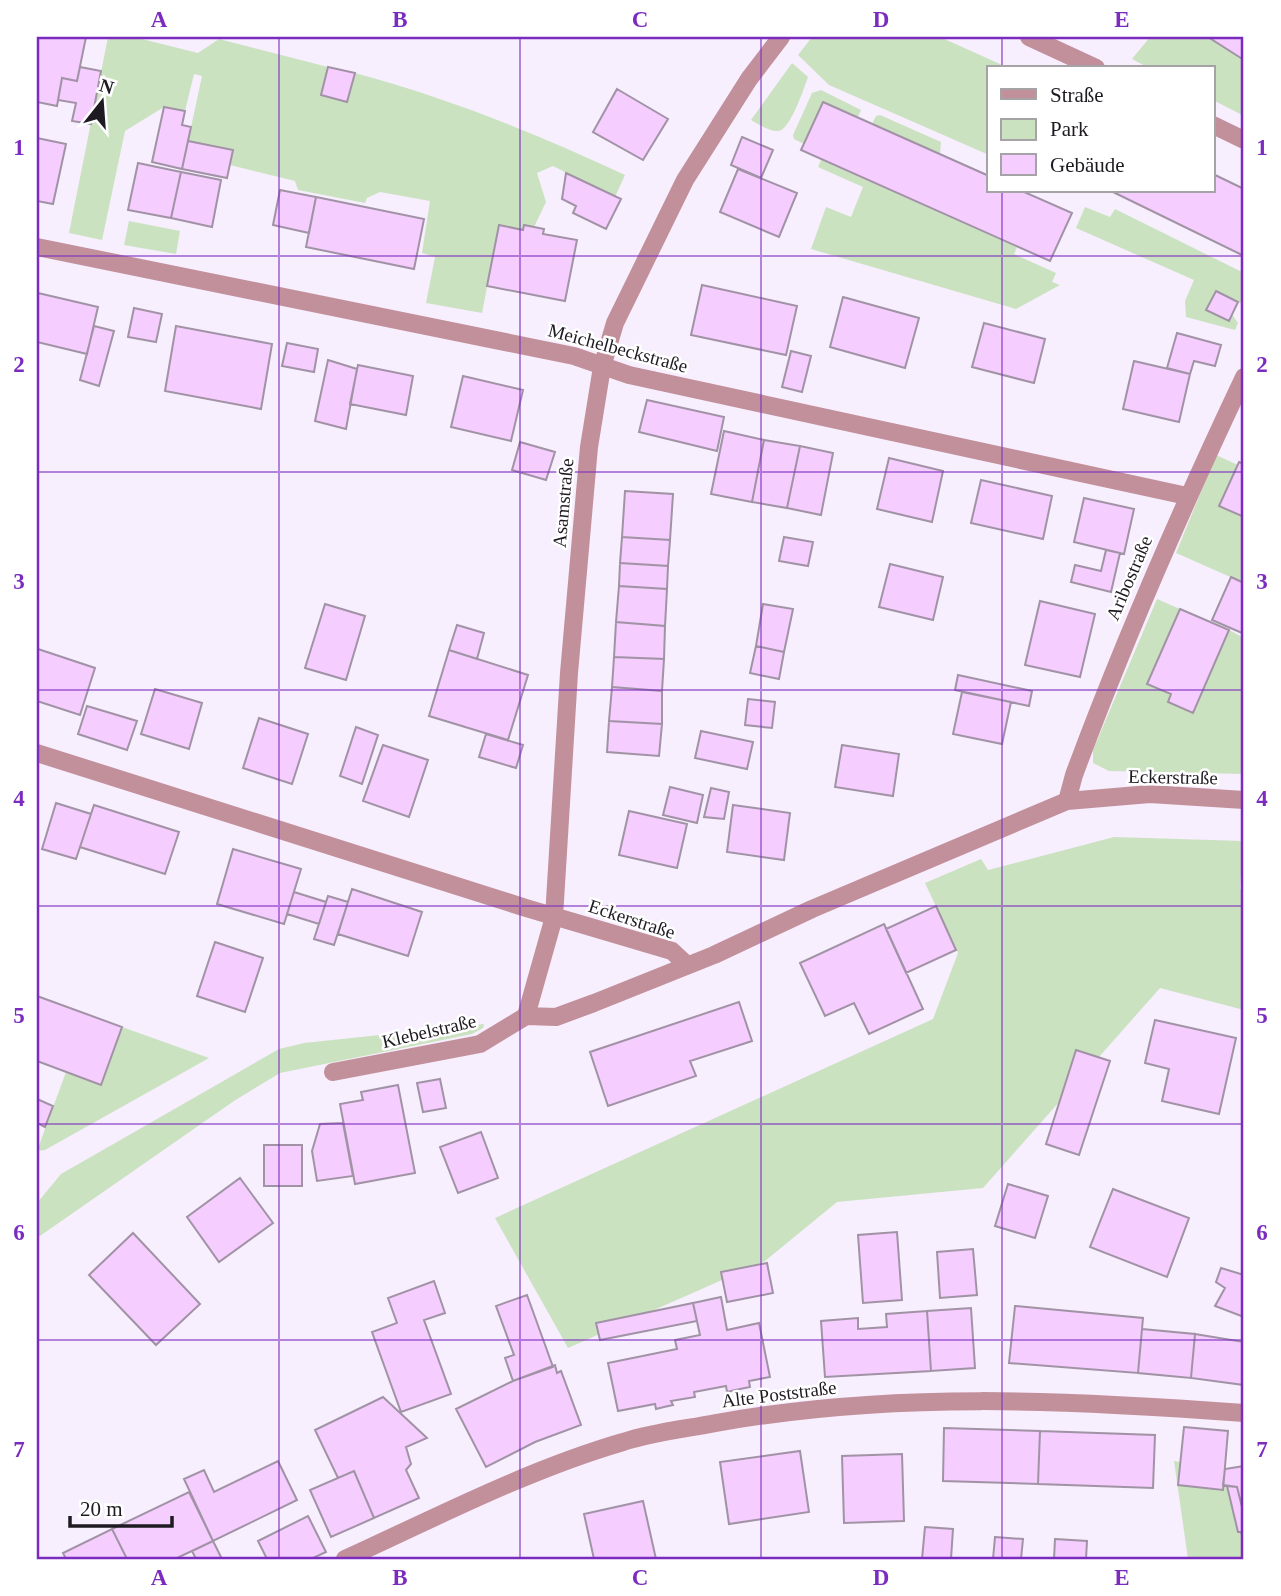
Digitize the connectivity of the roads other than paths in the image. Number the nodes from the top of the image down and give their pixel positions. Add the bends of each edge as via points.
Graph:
1 (781, 37) edge
2 (1029, 37) edge
3 (1092, 66) edge
4 (1214, 125) edge
5 (1244, 140) edge
6 (37, 247) edge
7 (602, 367) junction
8 (1244, 377) edge
9 (1187, 496) junction
10 (37, 753) edge
11 (1244, 800) edge
12 (1067, 802) junction
13 (554, 916) junction
14 (687, 965) junction
15 (526, 1016) junction
16 (333, 1072) dead end
17 (1244, 1413) edge
18 (345, 1559) edge

1 - 7 street, Asamstraße via 721,120 678,192 615,323
2 - 3 street
4 - 5 street
6 - 7 street, Meichelbeckstraße via 574,356
7 - 9 street, Meichelbeckstraße
7 - 13 street, Asamstraße via 586,474
8 - 9 street, Aribostraße
9 - 12 street, Aribostraße via 1098,710
10 - 13 street, Eckerstraße
11 - 12 street, Eckerstraße via 1150,794
12 - 14 street, Eckerstraße
13 - 14 street, Eckerstraße via 673,951
13 - 15 street, Asamstraße
14 - 15 street via 556,1017
15 - 16 street, Klebelstraße via 480,1045
17 - 18 street, Alte Poststraße via 978,1400 766,1414 613,1445

